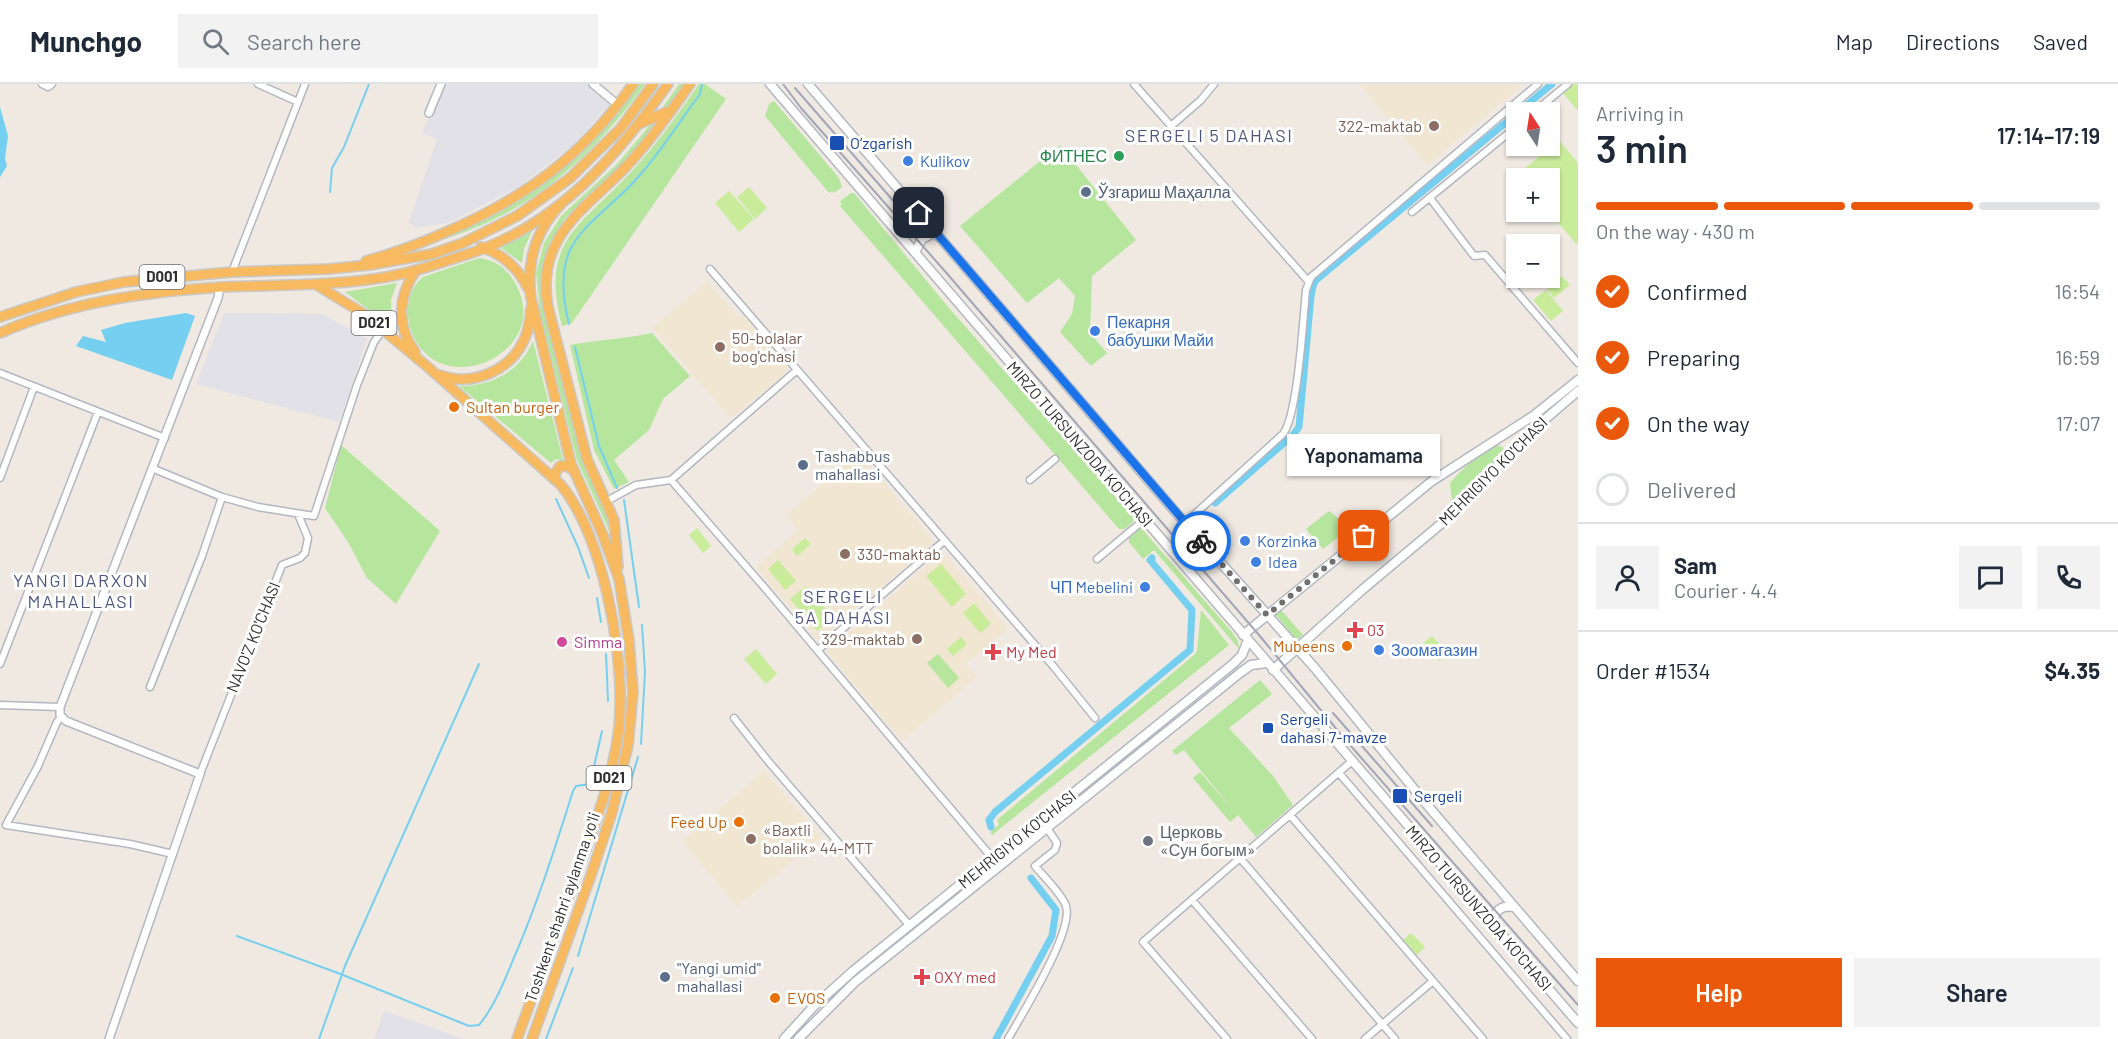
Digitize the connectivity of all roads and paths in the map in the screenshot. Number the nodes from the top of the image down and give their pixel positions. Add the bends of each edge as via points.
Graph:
1 (42, 84) edge
2 (52, 84) edge
3 (258, 84) edge
4 (305, 84) edge
5 (441, 84) edge
6 (593, 84) edge
7 (633, 84) edge
8 (653, 84) edge
9 (668, 84) edge
10 (690, 84) edge
11 (770, 84) edge
12 (808, 84) edge
13 (1134, 84) edge
14 (1214, 84) edge
15 (1538, 84) edge
16 (1568, 84) edge
17 (298, 102) junction
18 (1546, 102) edge
19 (618, 105) junction
20 (672, 110) junction
21 (429, 113) dead end
22 (640, 123) junction
23 (1171, 126) junction
24 (1506, 135) edge
25 (1430, 198) junction
26 (561, 204) junction
27 (1412, 212) dead end
28 (935, 232) junction
29 (463, 243) junction
30 (485, 248) junction
31 (915, 252) junction
32 (432, 254) junction
33 (328, 269) junction
34 (710, 269) dead end
35 (415, 271) junction
36 (232, 272) junction
37 (1308, 281) junction
38 (315, 284) junction
39 (220, 287) junction
40 (531, 298) junction
41 (0, 317) edge
42 (383, 330) junction
43 (0, 333) edge
44 (1578, 363) edge
45 (429, 368) junction
46 (797, 370) junction
47 (0, 374) edge
48 (1578, 380) edge
49 (34, 387) junction
50 (1578, 391) edge
51 (98, 412) junction
52 (165, 438) junction
53 (1055, 459) dead end
54 (154, 469) junction
55 (573, 470) junction
56 (0, 478) edge
57 (555, 478) junction
58 (671, 480) junction
59 (1030, 480) dead end
60 (222, 496) junction
61 (607, 501) junction
62 (298, 514) junction
63 (1145, 519) junction
64 (1185, 523) junction
65 (944, 541) junction
66 (1205, 546) junction
67 (1097, 559) dead end
68 (1184, 564) junction
69 (619, 579) junction
70 (1267, 615) junction
71 (1246, 638) junction
72 (1298, 649) junction
73 (818, 650) junction
74 (1267, 663) junction
75 (0, 664) edge
76 (1273, 670) junction
77 (150, 687) dead end
78 (0, 705) edge
79 (60, 707) junction
80 (62, 717) junction
81 (734, 718) dead end
82 (1095, 718) dead end
83 (1352, 761) junction
84 (1339, 773) junction
85 (200, 774) junction
86 (0, 816) edge
87 (1290, 816) junction
88 (9, 818) junction
89 (1047, 828) junction
90 (173, 854) junction
91 (993, 858) junction
92 (1240, 858) junction
93 (999, 866) junction
94 (577, 873) junction
95 (590, 878) junction
96 (1192, 900) junction
97 (1514, 907) junction
98 (1493, 923) junction
99 (910, 926) junction
100 (549, 951) junction
101 (562, 956) junction
102 (1433, 981) junction
103 (1578, 981) edge
104 (1578, 1023) edge
105 (1382, 1024) junction
106 (110, 1039) edge
107 (517, 1039) edge
108 (531, 1039) edge
109 (784, 1039) edge
110 (798, 1039) edge
111 (1008, 1039) edge
112 (1227, 1039) edge
113 (1312, 1039) edge
114 (1365, 1039) edge
115 (1395, 1039) edge
116 (1483, 1039) edge
117 (1568, 1039) edge

1 - 2 street
3 - 17 street
4 - 17 street
5 - 21 street
6 - 19 street
7 - 19 highway
8 - 29 highway, D001 via 621,128 570,178 517,216
9 - 22 highway, D001
10 - 20 highway
11 - 31 main road, MIRZO TURSUNZODA KO'CHASI
12 - 28 main road, MIRZO TURSUNZODA KO'CHASI
13 - 23 street
14 - 23 street
15 - 37 street
16 - 18 street
17 - 36 street
19 - 33 highway via 571,157 498,207 407,248
20 - 22 highway
20 - 61 highway via 633,159 567,223 554,245 547,269 548,307 584,450
22 - 26 highway, D001 via 605,164
23 - 37 street
24 - 25 street
25 - 27 street
25 - 44 street via 1474,256 1485,255
26 - 30 highway, D001
26 - 40 highway, Toshkent shahri aylanma yoʻli / D021 via 546,222 534,248 529,273
28 - 31 main road via 922,239
28 - 64 main road, MIRZO TURSUNZODA KO'CHASI
29 - 30 highway, Toshkent shahri aylanma yoʻli / D021
29 - 32 highway, D001
30 - 35 highway, D001
30 - 40 highway, Toshkent shahri aylanma yoʻli / D021 via 516,269
31 - 63 main road, MIRZO TURSUNZODA KO'CHASI
32 - 33 highway, D001
32 - 35 highway, Toshkent shahri aylanma yoʻli / D021
33 - 36 highway, D001
34 - 46 street
35 - 38 highway, D001
35 - 45 highway, Toshkent shahri aylanma yoʻli / D021 via 404,292 402,323 409,343
36 - 41 highway, D001 via 124,282 76,292
37 - 64 street via 1288,426
38 - 39 highway, D001
38 - 42 highway, Toshkent shahri aylanma yoʻli / D021
39 - 43 highway, D001 via 109,299
39 - 52 street
40 - 45 highway, Toshkent shahri aylanma yoʻli / D021 via 525,340 501,368 462,379 443,376
40 - 55 highway, Toshkent shahri aylanma yoʻli / D021
42 - 45 highway, Toshkent shahri aylanma yoʻli / D021
42 - 62 street via 374,342 357,385 314,516
45 - 57 highway, Toshkent shahri aylanma yoʻli / D021
46 - 58 street
46 - 65 street
47 - 49 street
48 - 70 main road, MEHRIGIYO KO'CHASI via 1527,420 1432,481
49 - 51 street
49 - 56 street
50 - 72 main road, MEHRIGIYO KO'CHASI via 1529,432 1454,513
51 - 52 street
51 - 75 street
52 - 54 street
53 - 59 street
54 - 60 street
54 - 79 street
55 - 57 highway via 560,466
55 - 69 highway, Toshkent shahri aylanma yoʻli / D021
57 - 94 highway, Toshkent shahri aylanma yoʻli / D021 via 572,500 601,568 619,666 617,741
58 - 61 street via 636,485
58 - 73 street
60 - 62 street
60 - 77 street
61 - 69 highway via 615,526
62 - 85 street, NAVO'Z KO'CHASI via 308,538 305,554 282,566
63 - 67 street
63 - 68 main road, MIRZO TURSUNZODA KO'CHASI
64 - 66 main road, MIRZO TURSUNZODA KO'CHASI
65 - 73 street
65 - 82 street
66 - 68 main road via 1197,561
66 - 70 main road, MIRZO TURSUNZODA KO'CHASI
68 - 71 main road, MIRZO TURSUNZODA KO'CHASI
69 - 95 highway, Toshkent shahri aylanma yoʻli / D021 via 632,664 631,717 619,788
70 - 71 main road, MEHRIGIYO KO'CHASI
70 - 72 main road, MIRZO TURSUNZODA KO'CHASI
71 - 74 main road, MIRZO TURSUNZODA KO'CHASI
71 - 91 main road, MEHRIGIYO KO'CHASI via 1242,655 1233,664
72 - 76 main road, MEHRIGIYO KO'CHASI
72 - 97 main road, MIRZO TURSUNZODA KO'CHASI
73 - 91 street
74 - 76 main road, MIRZO TURSUNZODA KO'CHASI
74 - 89 main road, MEHRIGIYO KO'CHASI via 1246,668
76 - 83 main road, MIRZO TURSUNZODA KO'CHASI
78 - 79 street
79 - 80 street
80 - 85 street
80 - 88 street
81 - 99 street
83 - 84 street
83 - 98 main road, MIRZO TURSUNZODA KO'CHASI
84 - 87 street
84 - 117 street
85 - 90 street, NAVO'Z KO'CHASI
86 - 88 street
87 - 92 street
87 - 102 street
88 - 90 street via 6,825
89 - 93 main road, MEHRIGIYO KO'CHASI
89 - 111 street via 1056,840 1055,850 1035,866 1065,903 1067,916 1060,942
90 - 106 street, NAVO'Z KO'CHASI
91 - 93 street
91 - 99 main road, MEHRIGIYO KO'CHASI
92 - 96 street
92 - 105 street
93 - 110 main road, MEHRIGIYO KO'CHASI via 855,982
94 - 95 highway via 582,879
94 - 100 highway, Toshkent shahri aylanma yoʻli / D021
95 - 101 highway, Toshkent shahri aylanma yoʻli / D021
96 - 112 street via 1143,942
96 - 113 street
97 - 98 main road via 1497,910
97 - 103 main road, MIRZO TURSUNZODA KO'CHASI
98 - 104 main road, MIRZO TURSUNZODA KO'CHASI
99 - 109 main road, MEHRIGIYO KO'CHASI via 840,982
100 - 101 highway via 557,949
100 - 107 highway, Toshkent shahri aylanma yoʻli / D021
101 - 108 highway, Toshkent shahri aylanma yoʻli / D021
102 - 105 street
102 - 116 street
105 - 114 street
105 - 115 street

